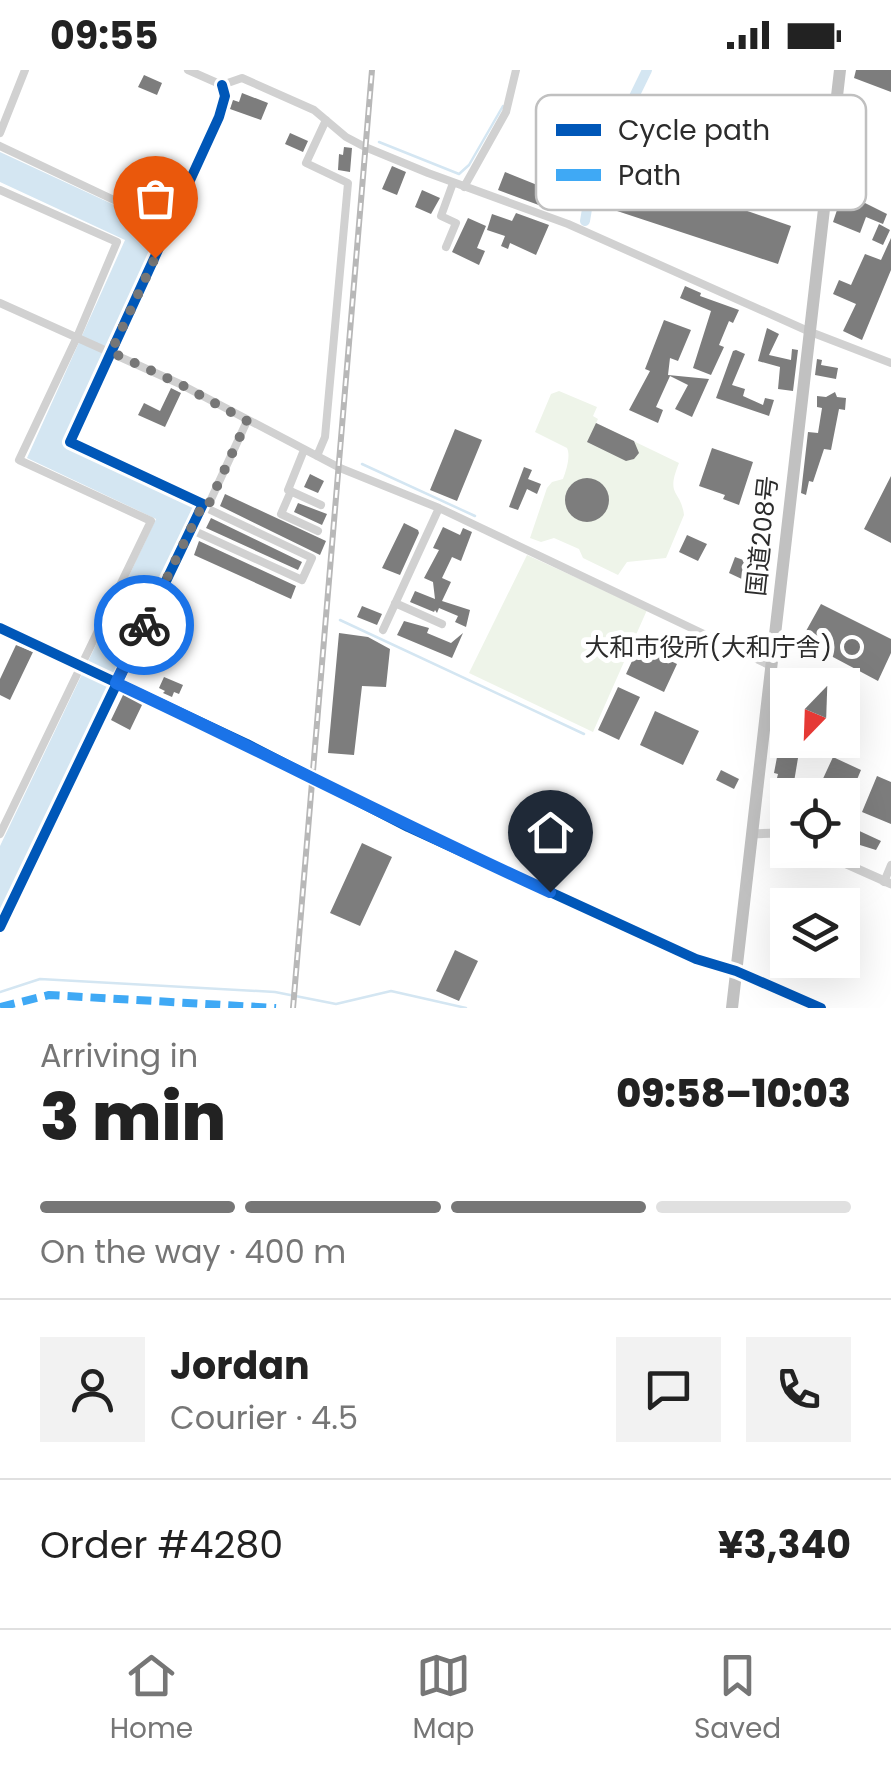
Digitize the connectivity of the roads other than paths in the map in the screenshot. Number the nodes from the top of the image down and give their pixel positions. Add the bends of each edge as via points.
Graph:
1 (25, 70) edge
2 (188, 70) edge
3 (232, 70) edge
4 (516, 70) edge
5 (840, 70) edge
6 (225, 84) junction
7 (837, 95) edge
8 (326, 120) junction
9 (0, 133) edge
10 (0, 146) edge
11 (453, 182) junction
12 (464, 186) junction
13 (0, 190) edge
14 (823, 210) edge
15 (170, 226) junction
16 (446, 248) dead end
17 (0, 303) edge
18 (808, 331) junction
19 (78, 337) junction
20 (111, 352) junction
21 (891, 363) edge
22 (247, 421) junction
23 (304, 450) junction
24 (317, 456) junction
25 (291, 491) junction
26 (320, 504) dead end
27 (204, 507) junction
28 (439, 508) junction
29 (190, 530) junction
30 (318, 531) dead end
31 (395, 603) junction
32 (442, 624) dead end
33 (0, 628) edge
34 (383, 630) dead end
35 (81, 666) junction
36 (770, 666) junction
37 (116, 683) junction
38 (770, 833) edge
39 (0, 834) edge
40 (752, 834) junction
41 (891, 865) edge
42 (854, 868) edge
43 (888, 883) edge
44 (0, 927) edge
45 (736, 971) junction
46 (732, 1008) edge
47 (821, 1008) edge

1 - 9 street
2 - 6 street
3 - 6 street
4 - 12 street via 506,112
5 - 7 highway, 国道208号
6 - 8 street via 242,78
6 - 15 street via 220,117
8 - 11 street via 365,147
8 - 24 street via 306,163 348,183 325,437
10 - 15 street
11 - 12 street
11 - 16 street via 442,216 456,223
12 - 18 street via 568,224
13 - 19 street via 117,242
14 - 18 highway, 国道208号
15 - 20 street
17 - 19 street
18 - 21 street
18 - 36 highway, 国道208号
19 - 20 street
19 - 35 street via 20,460 151,521
20 - 22 street
20 - 27 street via 70,442
22 - 23 street
22 - 27 street
23 - 24 street
23 - 25 street
24 - 28 street
25 - 26 street
25 - 30 street via 281,514
27 - 29 street
27 - 29 street via 312,558 302,580
28 - 31 street
28 - 36 street
29 - 37 street
31 - 32 street
31 - 34 street
33 - 35 street
35 - 37 street
35 - 39 street
36 - 40 highway, 国道208号
37 - 44 street
37 - 45 street via 425,836
38 - 40 street
40 - 45 highway, 国道208号
41 - 43 street
42 - 43 street
45 - 46 highway, 国道208号
45 - 47 street

